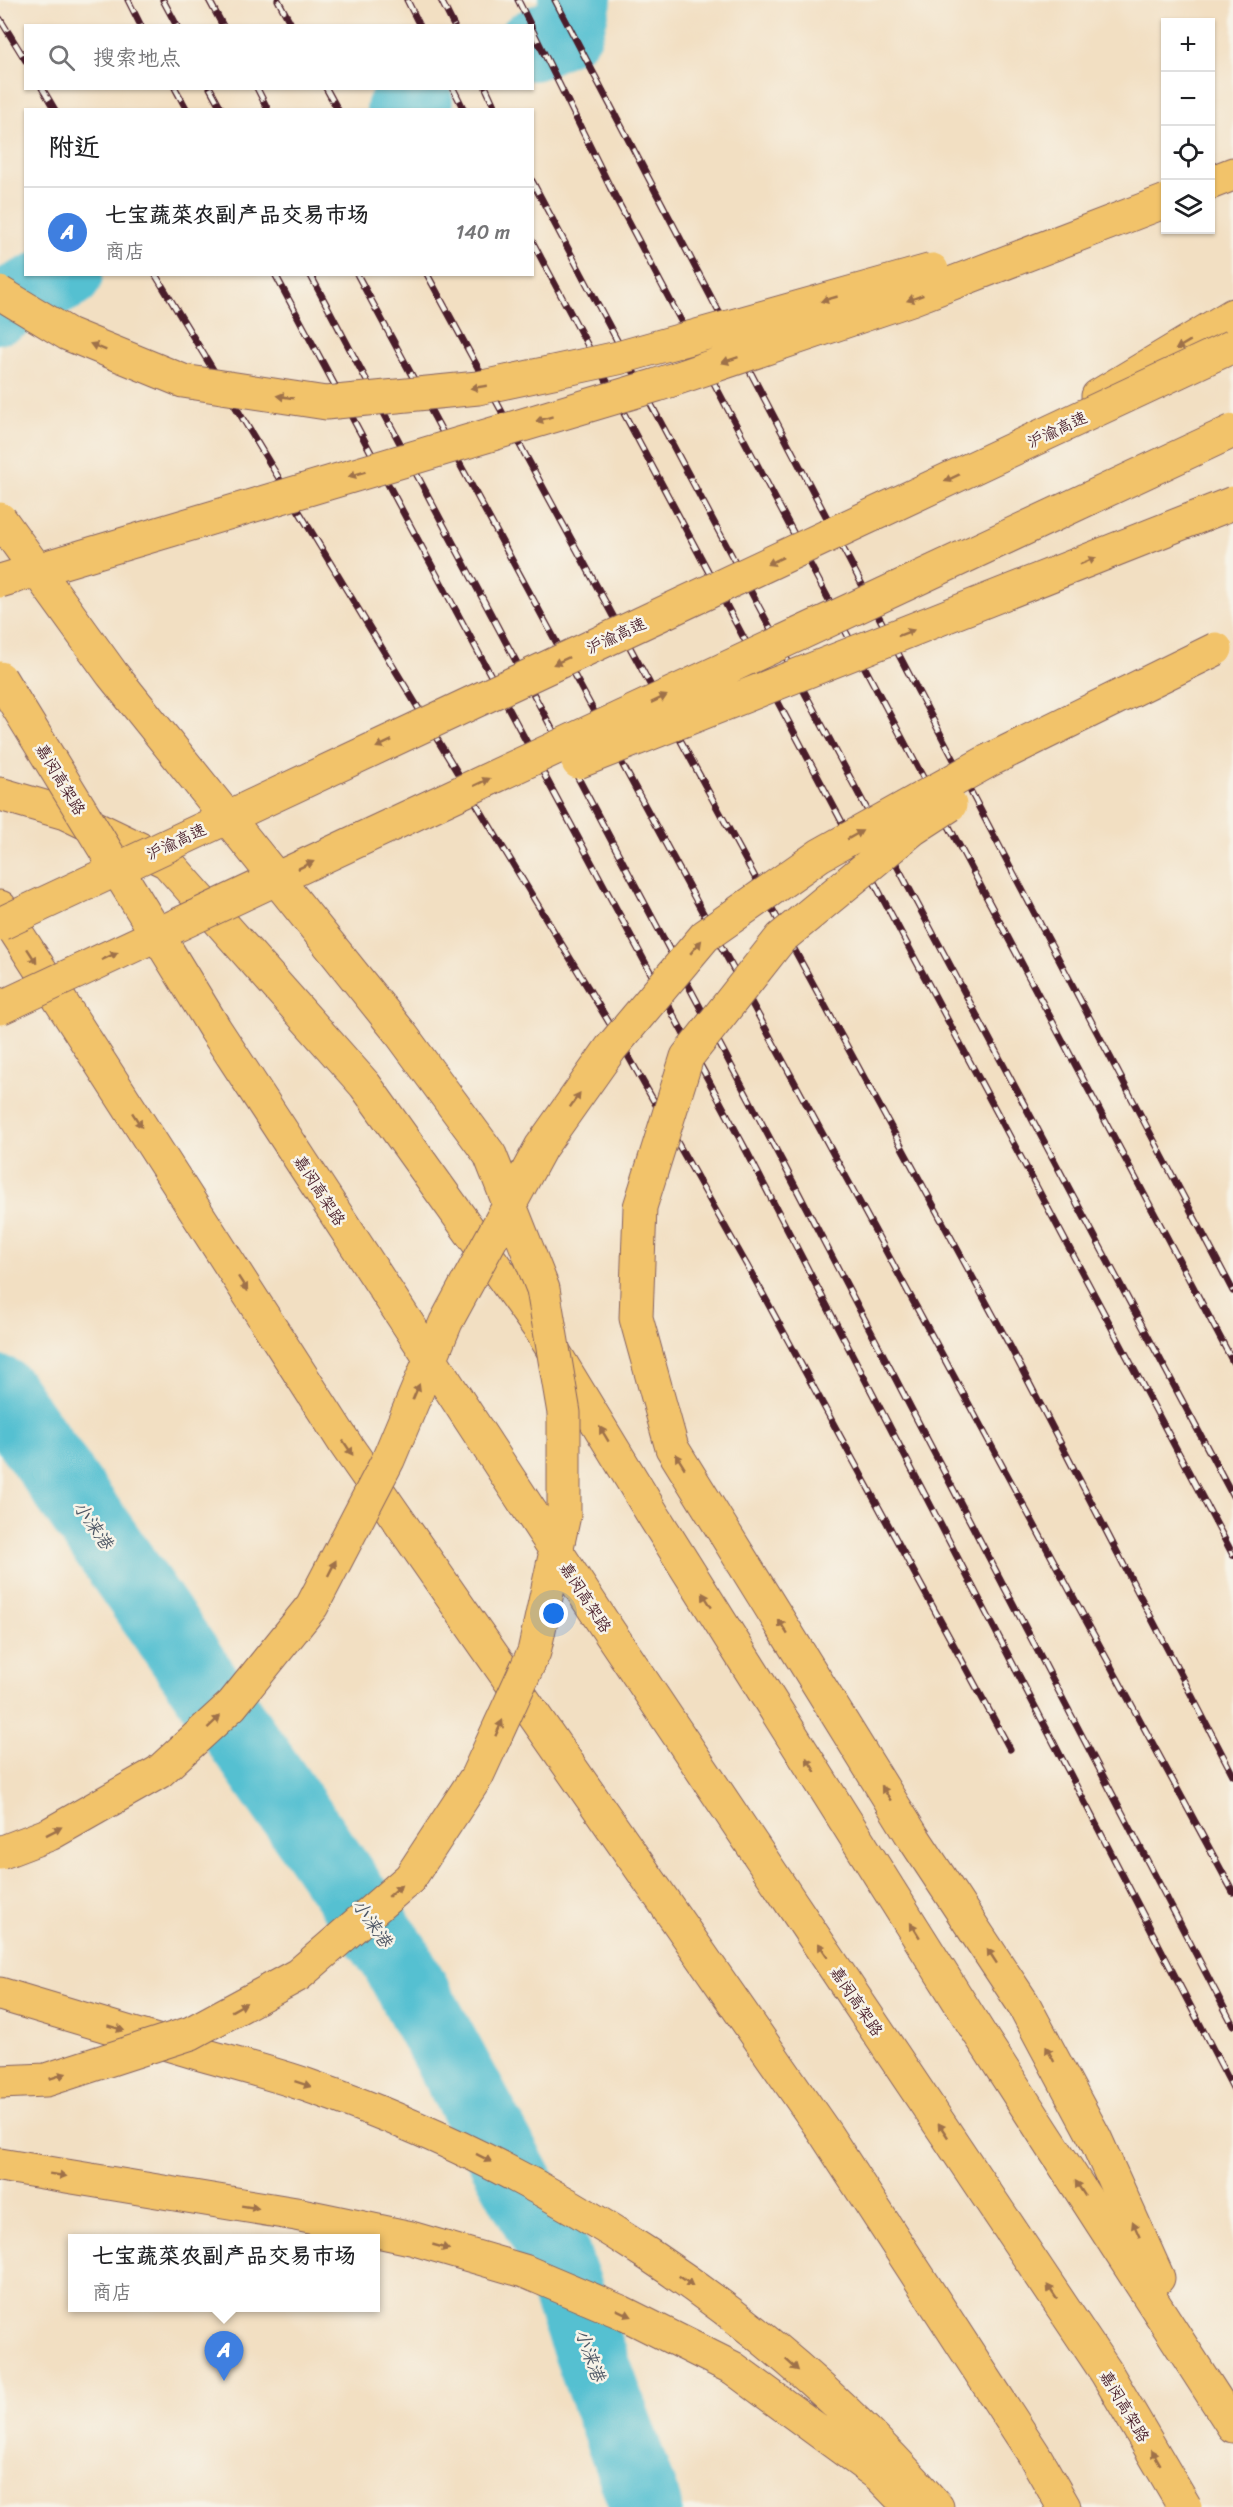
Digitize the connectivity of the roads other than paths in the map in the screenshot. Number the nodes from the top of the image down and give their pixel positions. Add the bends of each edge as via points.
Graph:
1 (1233, 172) edge
2 (1215, 177) edge
3 (1215, 181) edge
4 (1161, 197) edge
5 (1161, 203) edge
6 (0, 293) edge
7 (1233, 315) edge
8 (1233, 346) edge
9 (1233, 431) edge
10 (1233, 455) edge
11 (996, 457) junction
12 (1233, 503) edge
13 (0, 519) edge
14 (0, 581) edge
15 (1224, 645) edge
16 (0, 678) edge
17 (578, 762) junction
18 (0, 794) edge
19 (0, 907) edge
20 (0, 924) edge
21 (0, 1008) edge
22 (0, 1032) edge
23 (0, 1853) edge
24 (0, 1994) edge
25 (0, 2082) edge
26 (0, 2165) edge
27 (1203, 2378) junction
28 (1233, 2426) edge
29 (911, 2507) edge
30 (937, 2507) edge
31 (1064, 2507) edge
32 (1185, 2507) edge

1 - 2 highway
1 - 3 highway
4 -> 6 highway, bridge via 962,261 618,357 478,388 326,403 183,381 68,334
5 -> 14 highway, bridge via 911,299 657,385
7 -> 11 highway, bridge
8 - 11 highway, 沪渝高速, bridge
21 -> 9 highway, bridge
10 - 17 highway, bridge
11 -> 20 highway, 沪渝高速, bridge
17 -> 12 highway, bridge
25 -> 13 highway, bridge via 46,2080 191,2033 298,1975 410,1878 477,1776 534,1652 564,1515 564,1413 543,1289 490,1155 402,1034 112,674
23 -> 15 highway, bridge via 50,1834 159,1772 232,1705 312,1606 388,1460 446,1322 541,1148 611,1048 705,936 820,855 990,760
27 -> 15 highway, bridge via 1095,2138 1024,2005 913,1837 672,1448 636,1318 640,1207 687,1057 781,938 913,829 1059,736
32 -> 16 highway, 嘉闵高架路, bridge via 1106,2372 596,1611 221,1040
17 - 22 highway, bridge
27 -> 18 highway, bridge via 979,2033 542,1332 365,1085 167,862 65,813
19 -> 31 highway, bridge via 346,1445 825,2133
24 -> 30 highway, bridge via 309,2086 482,2157 629,2240 748,2326 890,2454
26 -> 29 highway via 308,2217 411,2238 524,2271 621,2312 733,2368 880,2476
27 - 28 highway

